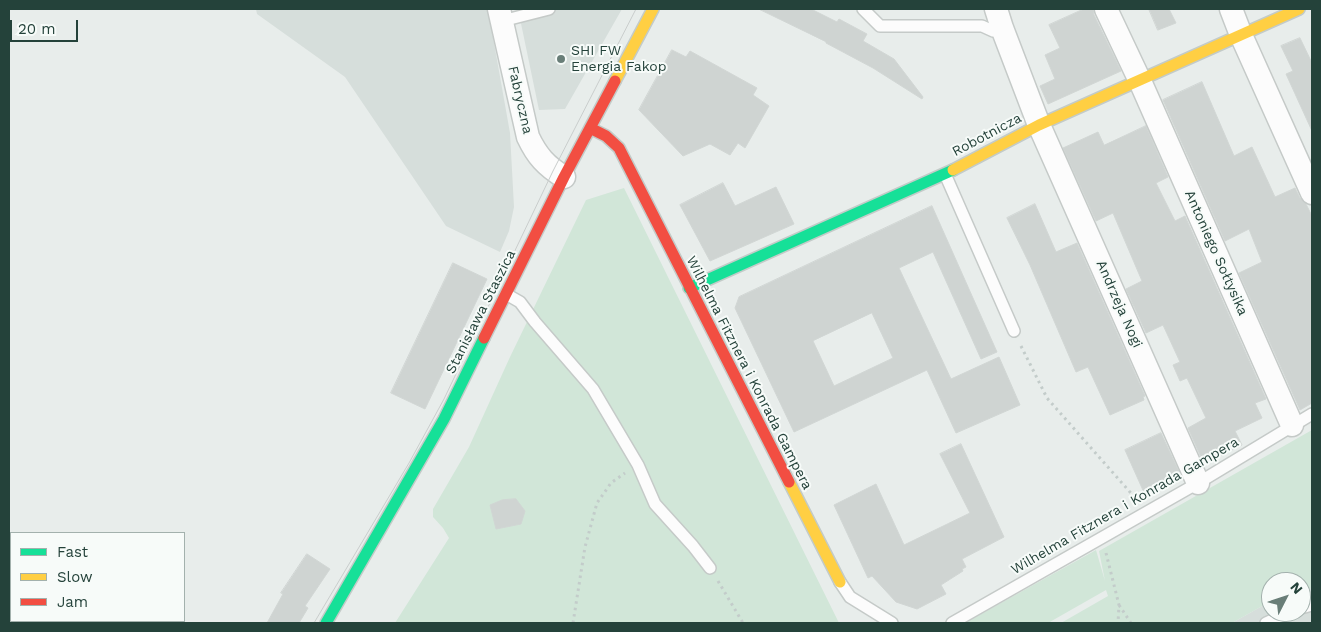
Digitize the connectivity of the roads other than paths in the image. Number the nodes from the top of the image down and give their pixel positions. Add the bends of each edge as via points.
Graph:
1 (549, 9) edge
2 (653, 9) edge
3 (863, 9) edge
4 (1106, 9) edge
5 (1230, 9) edge
6 (1299, 9) edge
7 (500, 15) edge
8 (999, 19) edge
9 (1240, 35) junction
10 (1140, 81) junction
11 (1039, 125) junction
12 (590, 128) junction
13 (944, 174) junction
14 (564, 178) junction
15 (1312, 193) edge
16 (689, 288) junction
17 (506, 294) junction
18 (1014, 331) road end
19 (1312, 414) edge
20 (1292, 425) junction
21 (1198, 483) junction
22 (710, 568) road end
23 (840, 582) joint
24 (326, 623) edge
25 (892, 623) edge
26 (952, 623) edge

1 - 7 lane
2 - 12 street, Stanisława Staszica
3 - 8 lane via 880,26 982,26 993,31
4 - 10 street, Antoniego Sołtysika
5 - 9 street
6 - 9 street, Robotnicza
7 - 14 street, Fabryczna via 528,137 536,153
8 - 11 street, Andrzeja Nogi
9 - 10 street, Robotnicza
9 - 15 street
10 - 11 street, Robotnicza
10 - 20 street, Antoniego Sołtysika
11 - 13 street, Robotnicza
11 - 21 street, Andrzeja Nogi
12 - 14 street, Stanisława Staszica
12 - 16 street, Wilhelma Fitznera i Konrada Gampera via 606,136 618,148
13 - 16 street, Robotnicza
13 - 18 lane
14 - 17 street, Stanisława Staszica
16 - 23 street, Wilhelma Fitznera i Konrada Gampera
17 - 22 lane via 520,302 593,389 638,465 655,504
17 - 24 street, Stanisława Staszica via 444,419
19 - 20 lane, Wilhelma Fitznera i Konrada Gampera
20 - 21 lane, Wilhelma Fitznera i Konrada Gampera
21 - 26 lane, Wilhelma Fitznera i Konrada Gampera
23 - 25 lane, Wilhelma Fitznera i Konrada Gampera via 850,597

